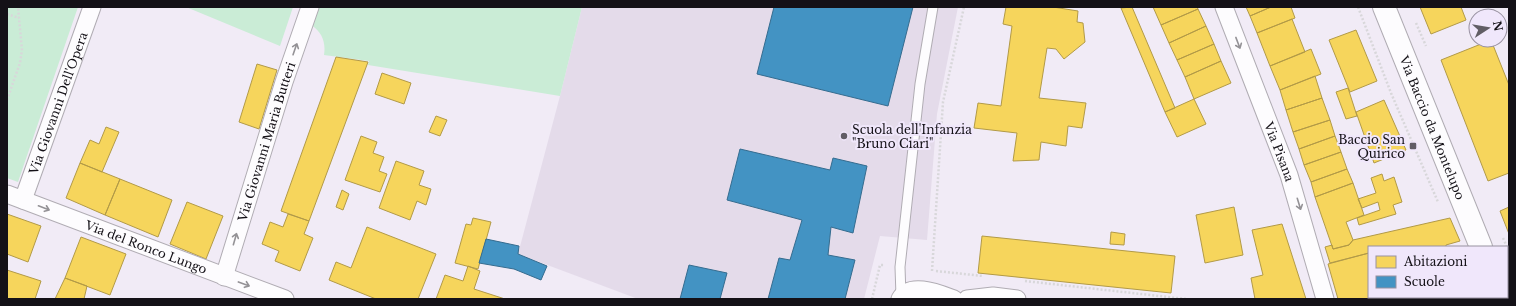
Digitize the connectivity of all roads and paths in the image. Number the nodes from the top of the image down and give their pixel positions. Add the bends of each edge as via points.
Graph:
1 (18, 7) edge
2 (92, 7) edge
3 (310, 7) edge
4 (934, 7) edge
5 (964, 7) edge
6 (1224, 7) edge
7 (1384, 7) edge
8 (7, 14) edge
9 (19, 18) junction
10 (7, 100) edge
11 (7, 194) edge
12 (23, 200) junction
13 (1481, 246) edge
14 (932, 271) dead end
15 (224, 277) junction
16 (901, 298) edge
17 (285, 299) edge
18 (954, 299) edge
19 (967, 299) edge
20 (1016, 299) edge
21 (1325, 299) edge

1 - 9 path
2 - 12 street, Via Giovanni Dell'Opera
15 -> 3 street, Via Giovanni Maria Butteri via 284,82
4 - 16 lane via 920,84 900,267
5 - 14 path via 943,102
6 -> 21 street, Via Pisana via 1289,175
7 - 13 street, Via Baccio da Montelupo
8 - 9 path
9 - 10 path via 22,50
11 - 12 street, Via del Ronco Lungo
12 -> 15 street, Via del Ronco Lungo
15 -> 17 street, Via del Ronco Lungo
16 - 18 street via 912,290 919,290
19 - 20 street via 993,296

